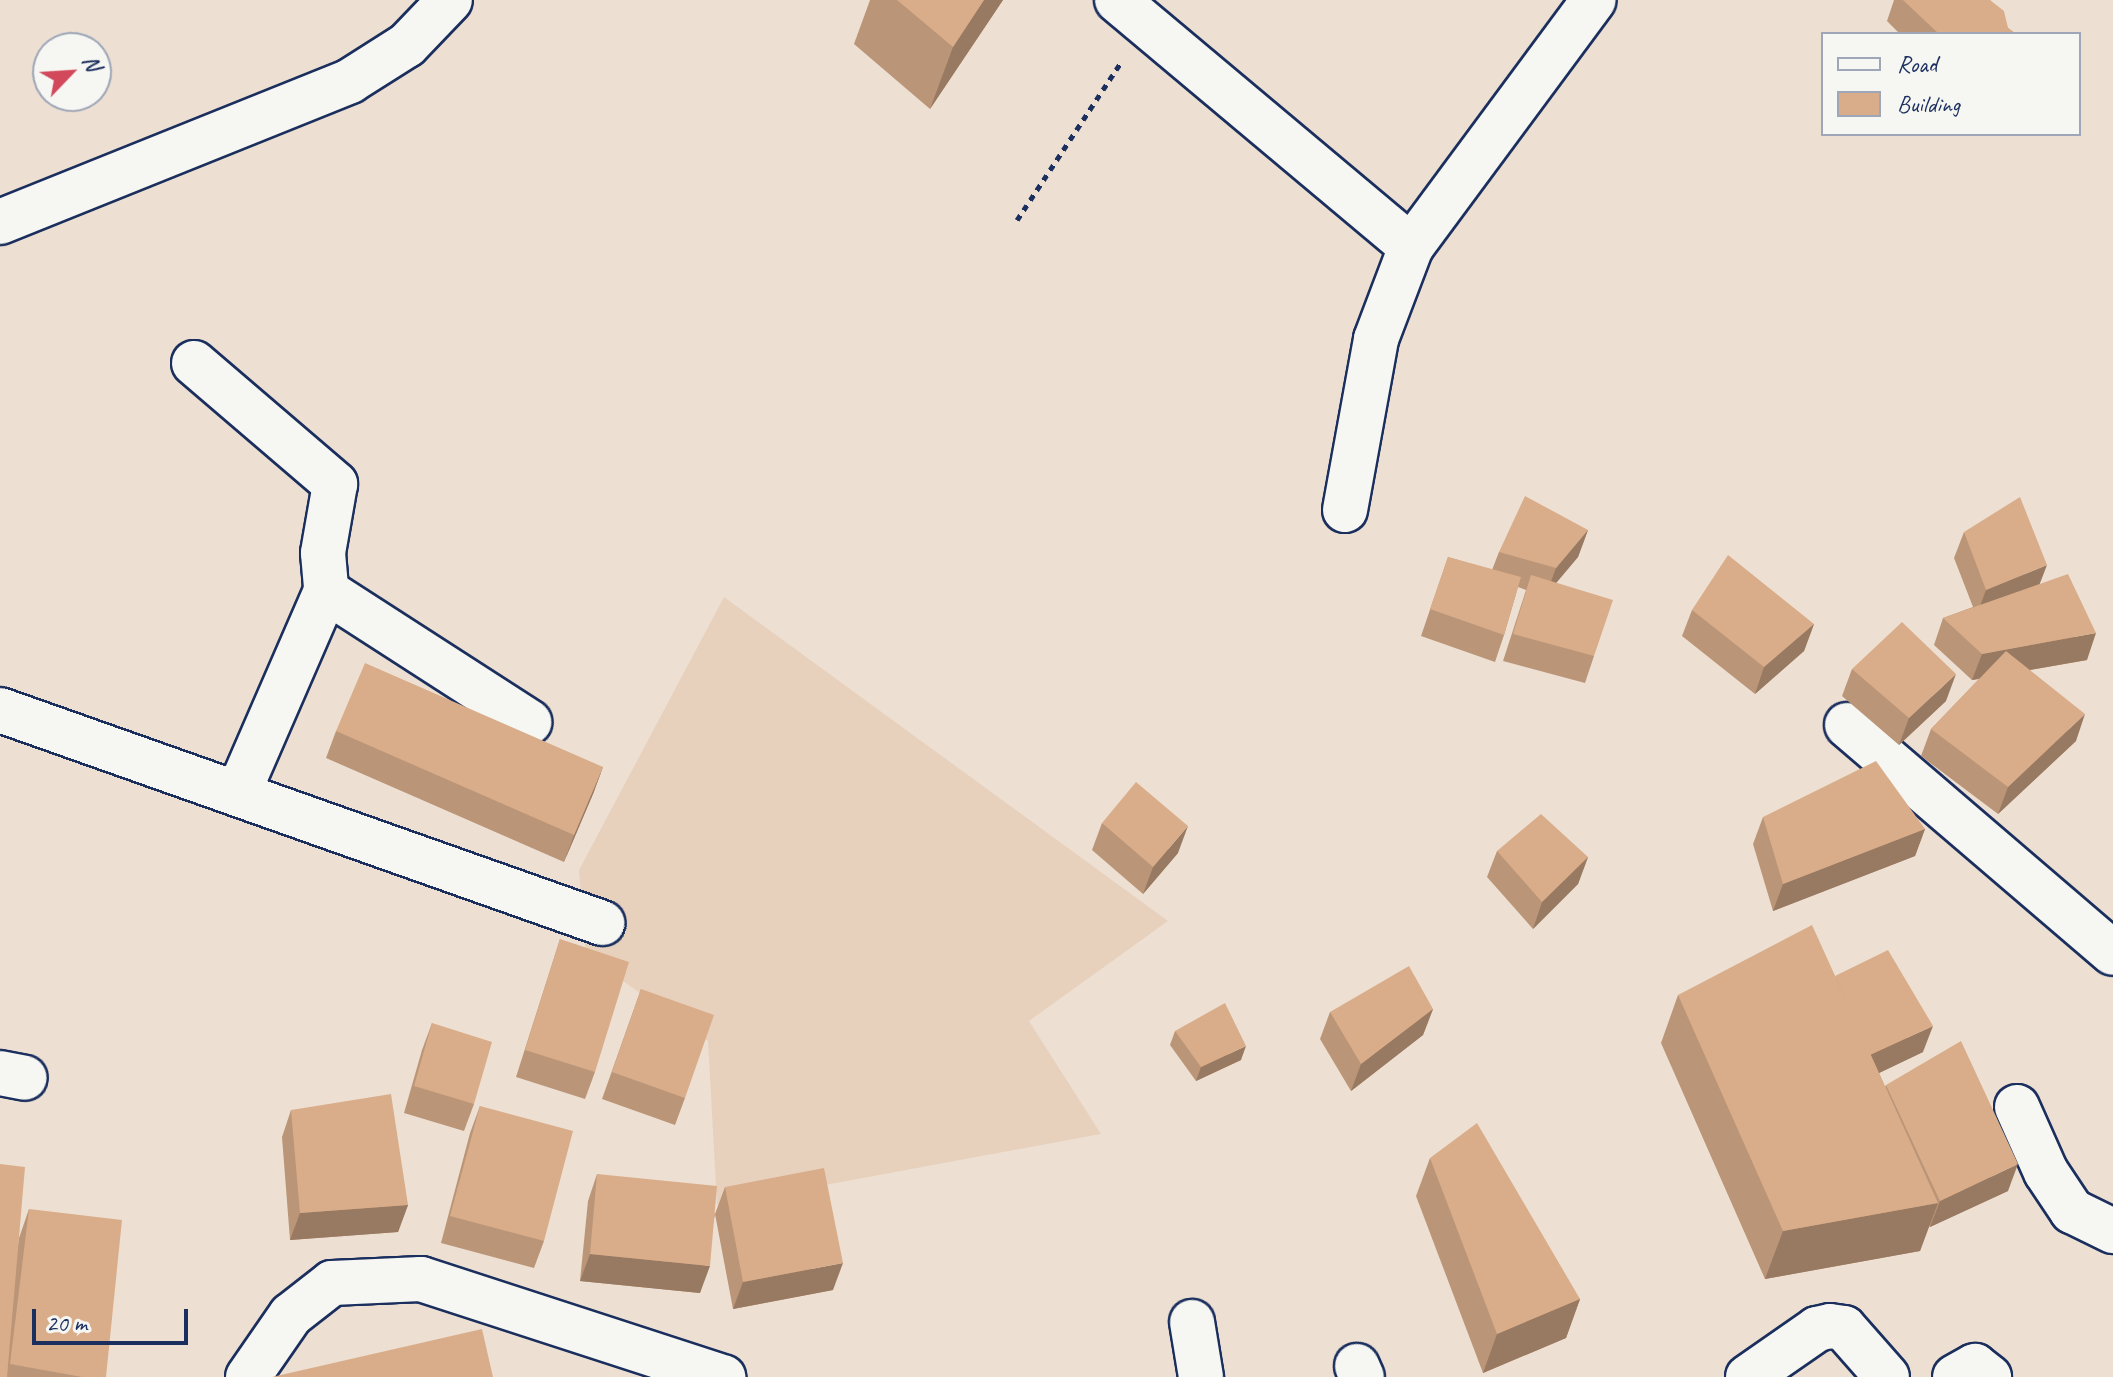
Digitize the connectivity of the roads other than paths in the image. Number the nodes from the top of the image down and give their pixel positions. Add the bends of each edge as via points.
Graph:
1 (450, 0) edge
2 (1594, 0) edge
3 (1131, 12) edge
4 (0, 222) edge
5 (1411, 247) junction
6 (194, 363) dead end
7 (1345, 510) dead end
8 (326, 591) junction
9 (0, 710) edge
10 (529, 722) dead end
11 (1847, 725) dead end
12 (238, 793) junction
13 (602, 923) dead end
14 (2113, 953) edge
15 (2017, 1107) dead end
16 (2113, 1231) edge
17 (1192, 1322) dead end
18 (248, 1377) edge
19 (723, 1377) edge
20 (1201, 1377) edge
21 (1748, 1377) edge
22 (1887, 1377) edge
23 (1955, 1377) edge
24 (1989, 1377) edge

1 - 4 street via 407,45 350,81
2 - 5 street
3 - 5 street
5 - 7 street via 1376,339
6 - 8 street via 335,484 323,553
8 - 10 street
8 - 12 street
9 - 12 street
11 - 14 street
12 - 13 street
15 - 16 street via 2046,1172 2072,1211
17 - 20 street
18 - 19 street via 291,1315 332,1283 421,1279
21 - 22 street via 1817,1329 1830,1326 1844,1328
23 - 24 street via 1975,1366

